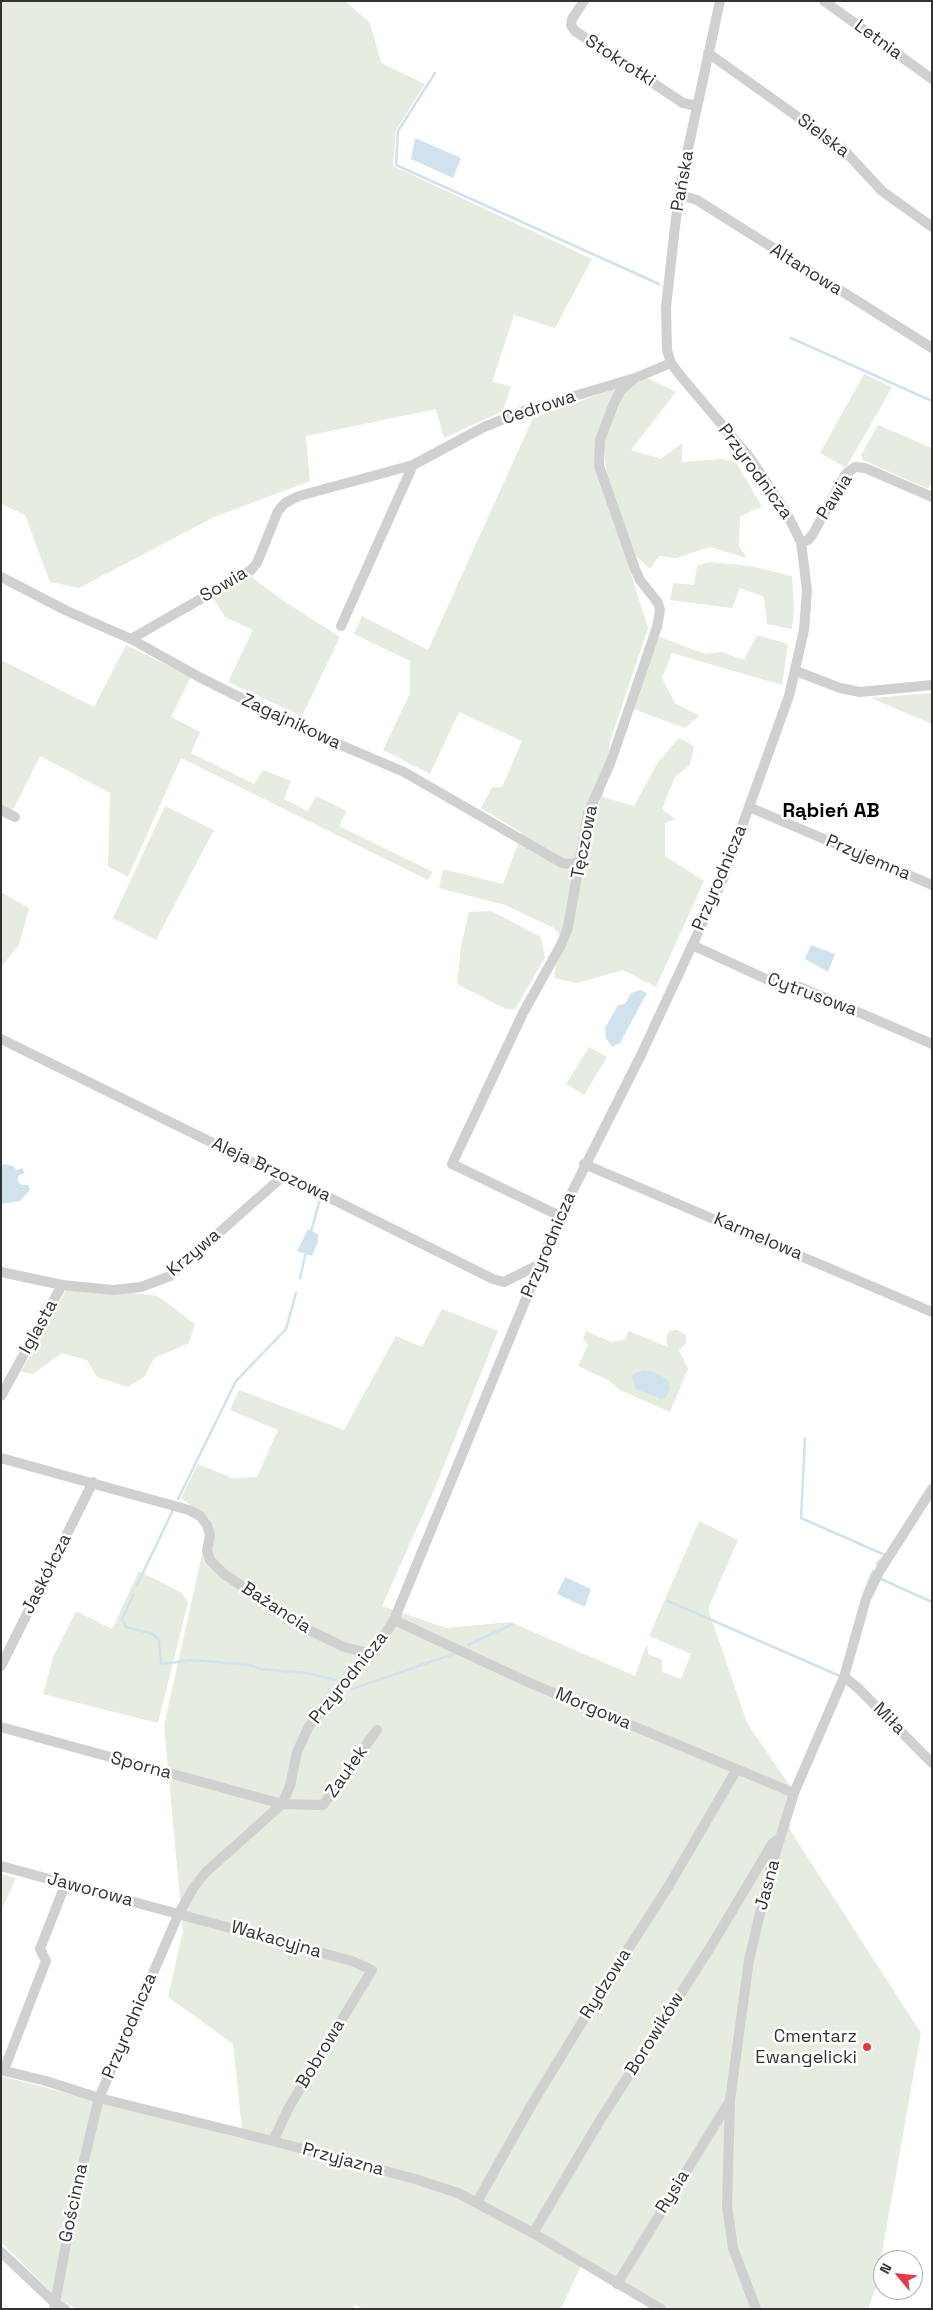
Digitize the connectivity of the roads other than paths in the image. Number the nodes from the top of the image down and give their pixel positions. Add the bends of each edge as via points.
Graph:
1 (584, 1) edge
2 (720, 1) edge
3 (824, 1) edge
4 (708, 53) junction
5 (932, 79) edge
6 (697, 106) junction
7 (680, 195) junction
8 (932, 227) edge
9 (932, 348) edge
10 (670, 363) junction
11 (635, 378) junction
12 (414, 465) junction
13 (932, 498) edge
14 (285, 503) joint
15 (801, 542) junction
16 (1, 577) edge
17 (341, 626) dead end
18 (131, 639) junction
19 (796, 671) junction
20 (932, 685) edge
21 (750, 807) junction
22 (1, 810) edge
23 (15, 817) dead end
24 (581, 861) junction
25 (932, 885) edge
26 (692, 945) junction
27 (1, 1039) edge
28 (932, 1044) edge
29 (584, 1164) junction
30 (282, 1177) junction
31 (560, 1216) junction
32 (540, 1264) junction
33 (1, 1272) edge
34 (62, 1285) junction
35 (932, 1312) edge
36 (1, 1396) edge
37 (1, 1458) edge
38 (94, 1482) junction
39 (932, 1489) edge
40 (394, 1620) junction
41 (372, 1654) junction
42 (1, 1666) edge
43 (844, 1677) junction
44 (1, 1727) edge
45 (377, 1730) dead end
46 (932, 1763) edge
47 (737, 1769) junction
48 (794, 1793) junction
49 (282, 1804) junction
50 (781, 1838) junction
51 (1, 1866) edge
52 (65, 1885) junction
53 (179, 1913) junction
54 (372, 1970) joint
55 (2, 2070) edge
56 (99, 2098) junction
57 (730, 2100) junction
58 (273, 2140) junction
59 (477, 2202) junction
60 (533, 2233) junction
61 (1, 2252) edge
62 (617, 2284) junction
63 (54, 2306) edge
64 (66, 2309) edge
65 (660, 2309) edge
66 (756, 2309) edge

1 - 6 street, Stokrotki via 572,19 575,31 683,103
2 - 4 street, Pańska
3 - 5 street, Letnia
4 - 6 street, Pańska
4 - 8 street, Sielska via 843,149 882,191
6 - 7 street, Pańska
7 - 9 street, Altanowa via 697,200
7 - 10 street, Pańska via 666,307 665,333
10 - 11 street, Cedrowa
10 - 15 street, Przyrodnicza via 750,458 786,512
11 - 12 street, Cedrowa via 484,426
11 - 24 street, Tęczowa via 621,390 614,403 600,440 599,466 635,569 660,610 620,737 588,813
12 - 14 street, Cedrowa via 299,496
12 - 17 street
13 - 15 street, Pawia via 865,468 855,467 846,474 813,534
14 - 18 street, Sowia via 278,511 257,563 251,570
15 - 19 street, Przyrodnicza via 807,590
16 - 18 street, Zagajnikowa
18 - 24 street, Zagajnikowa via 301,728 404,772 562,863
19 - 20 street via 860,692
19 - 21 street, Przyrodnicza
21 - 25 street, Przyjemna
21 - 26 street, Przyrodnicza via 723,879
22 - 23 street
24 - 31 street, Tęczowa via 562,943 523,1013 452,1164
26 - 28 street, Cytrusowa via 777,984 800,987
26 - 29 street, Przyrodnicza via 641,1055
27 - 30 street, Aleja Brzozowa
29 - 31 street, Przyrodnicza
29 - 35 street, Karmelowa
30 - 32 street, Aleja Brzozowa via 493,1279 504,1282
30 - 34 street, Krzywa via 189,1261 160,1281 112,1290
31 - 32 street, Przyrodnicza
32 - 40 street, Przyrodnicza
33 - 34 street, Krzywa
34 - 36 street, Iglasta
37 - 38 street
38 - 41 street, Bażancia via 200,1516 210,1535 207,1550 210,1560 224,1574 309,1630 344,1647
38 - 42 street, Jaskółcza
39 - 43 street, Jasna via 871,1586
40 - 41 street, Przyrodnicza
40 - 47 street, Morgowa via 530,1683
41 - 49 street, Przyrodnicza via 309,1726 297,1752 290,1786
43 - 46 street, Miła
43 - 48 street, Jasna
44 - 49 street, Sporna
45 - 49 street, Zaułek via 323,1805
47 - 48 street, Morgowa
47 - 59 street, Rydzowa via 668,1887 532,2104
48 - 50 street, Jasna
49 - 53 street, Przyrodnicza via 206,1872
50 - 57 street, Jasna via 749,1960
50 - 60 street, Borowików via 772,1844
51 - 52 street, Jaworowa
52 - 53 street, Jaworowa
52 - 55 street via 40,1949 46,1962
53 - 54 street, Wakacyjna via 352,1961
53 - 56 street, Przyrodnicza
54 - 58 street, Bobrowa via 288,2107
55 - 56 street, Przyjazna
56 - 58 street, Przyjazna
56 - 63 street, Gościnna via 73,2206
57 - 62 street, Rysia
57 - 66 street, Jasna via 727,2206 733,2248
58 - 59 street, Przyjazna via 415,2179
59 - 60 street, Przyjazna
60 - 62 street, Przyjazna
61 - 63 street
62 - 65 street, Przyjazna
63 - 64 street

